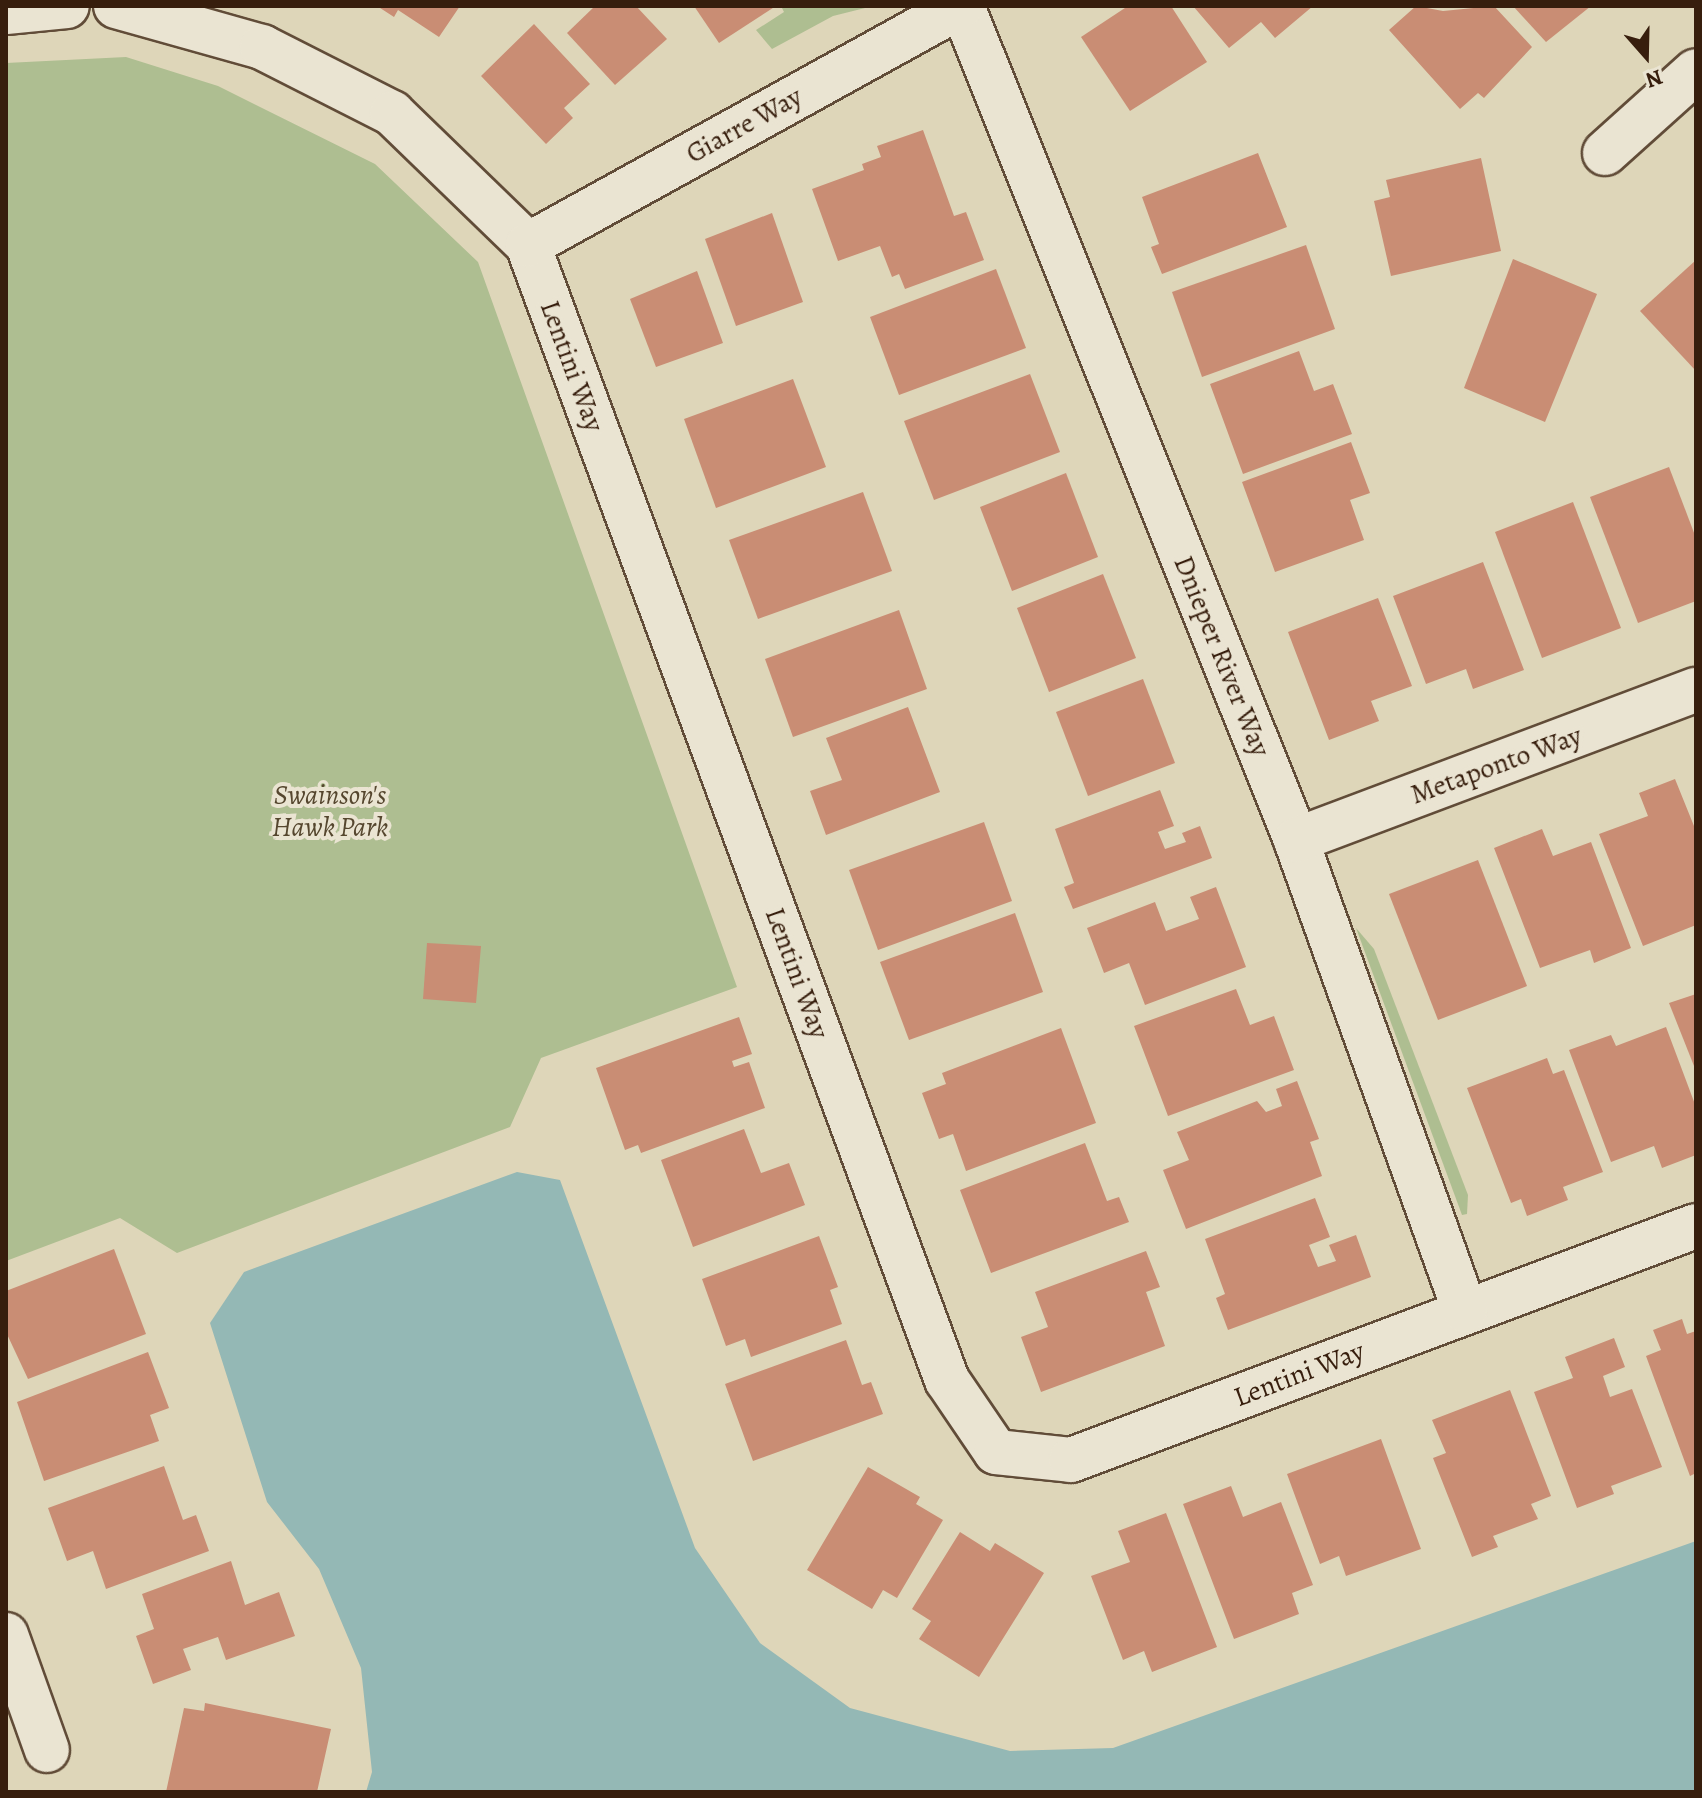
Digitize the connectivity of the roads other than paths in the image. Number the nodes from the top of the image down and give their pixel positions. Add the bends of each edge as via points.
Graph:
1 (67, 6) edge
2 (116, 6) edge
3 (961, 6) edge
4 (6, 12) edge
5 (1696, 71) edge
6 (1605, 153) dead end
7 (528, 245) junction
8 (1696, 690) edge
9 (1296, 840) junction
10 (1696, 1226) edge
11 (1465, 1311) junction
12 (6, 1635) edge
13 (47, 1750) dead end

1 - 4 street
2 - 7 street, Lentini Way via 262,47 392,113
3 - 7 street, Giarre Way
3 - 9 street, Dnieper River Way
5 - 6 street
7 - 11 street, Lentini Way via 947,1380 996,1452 1071,1460
8 - 9 street, Metaponto Way
9 - 11 street, Dnieper River Way
10 - 11 street, Lentini Way
12 - 13 street

